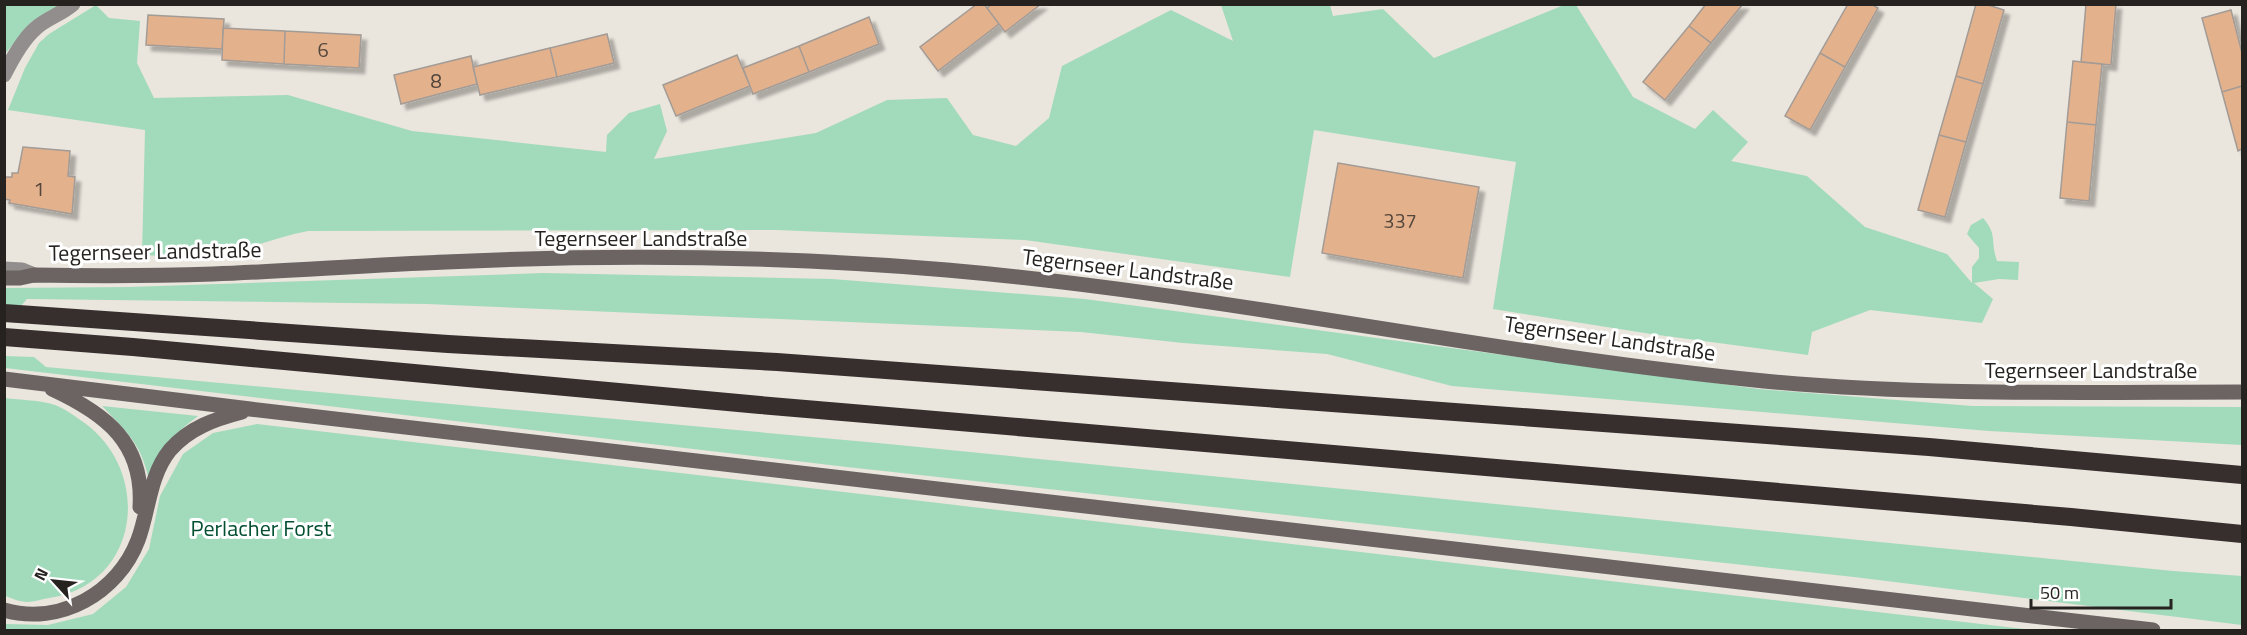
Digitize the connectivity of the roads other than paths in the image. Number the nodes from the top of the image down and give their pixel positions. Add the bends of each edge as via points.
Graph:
1 (73, 4) edge
2 (4, 75) edge
3 (4, 269) edge
4 (34, 275) junction
5 (4, 278) edge
6 (4, 313) edge
7 (4, 337) edge
8 (4, 379) edge
9 (39, 383) junction
10 (2242, 392) edge
11 (250, 409) junction
12 (2242, 475) edge
13 (2242, 534) edge
14 (137, 543) junction
15 (4, 610) edge
16 (2153, 630) edge

1 - 2 street via 37,27
3 - 4 street
4 - 5 main road, Tegernseer Landstraße
4 - 10 main road, Tegernseer Landstraße via 208,274 608,258 799,262 947,270 1129,290 1548,354 1766,381 1970,393
6 - 12 highway via 777,362 1929,447
7 - 13 highway
8 - 9 main road
9 - 11 main road
9 - 14 main road via 77,400 100,416 116,430 130,452 138,468 141,489
11 - 14 main road via 213,419 184,436 170,451 153,485
11 - 16 main road
14 - 15 main road via 111,583 78,605 56,612

